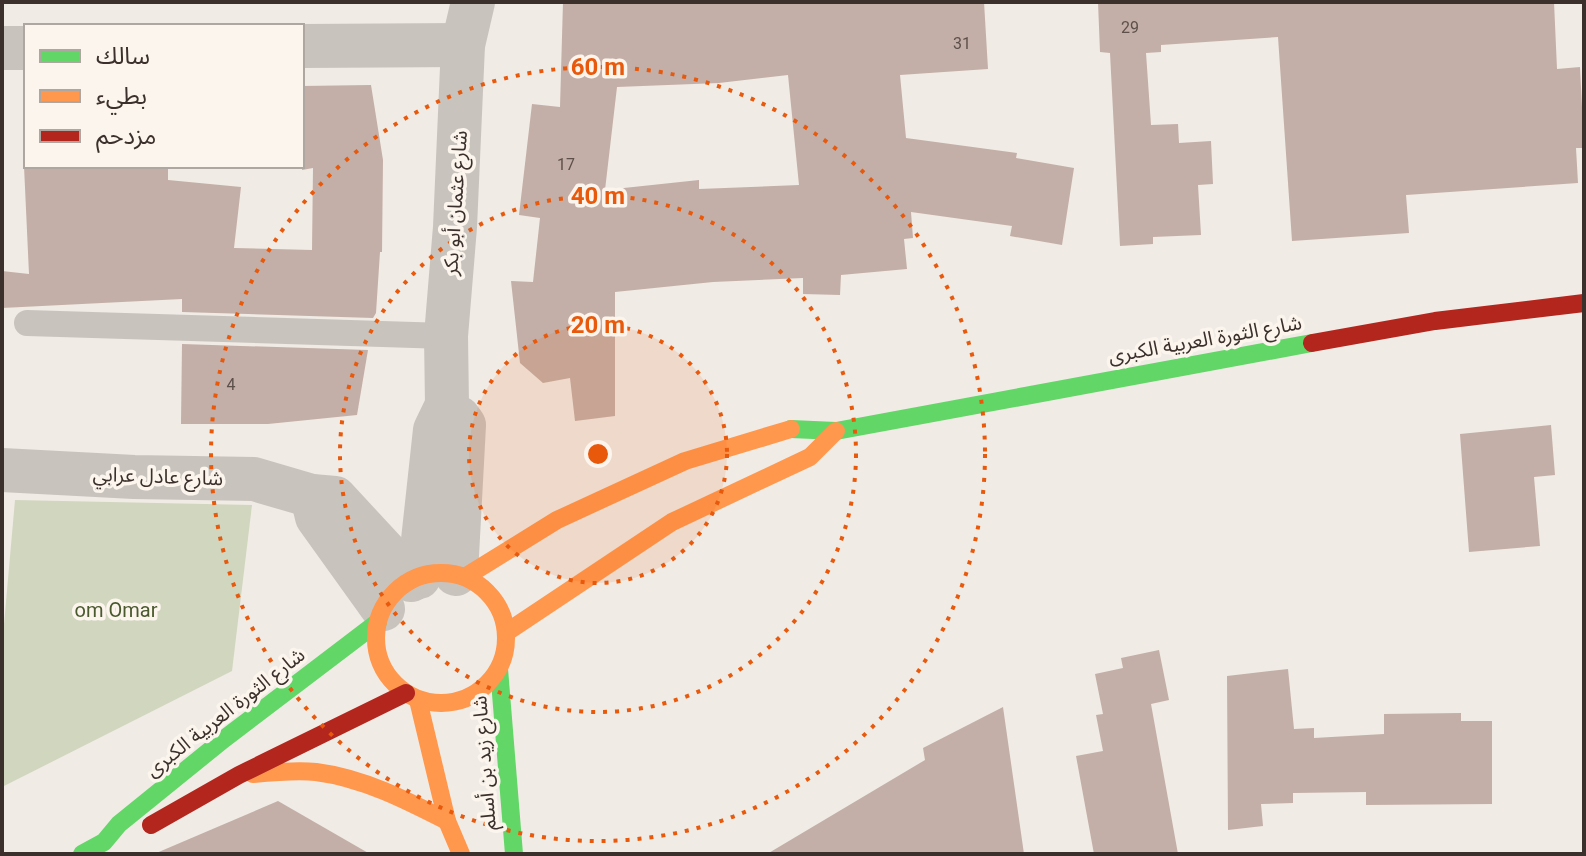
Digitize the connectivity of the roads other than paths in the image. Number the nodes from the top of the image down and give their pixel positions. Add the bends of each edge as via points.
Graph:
1 (473, 2) edge
2 (463, 45) junction
3 (304, 46) edge
4 (2, 48) edge
5 (24, 48) edge
6 (1584, 303) edge
7 (27, 323) dead end
8 (446, 336) junction
9 (836, 431) junction
10 (2, 470) edge
11 (419, 590) junction
12 (507, 632) junction
13 (499, 669) junction
14 (412, 696) junction
15 (239, 775) junction
16 (447, 821) junction
17 (104, 842) junction
18 (82, 854) edge
19 (461, 854) edge
20 (514, 854) edge

1 - 2 street, شارع عثمان أبو بكر
2 - 3 street
2 - 8 street, شارع عثمان أبو بكر
4 - 5 street
6 - 9 street, شارع الثورة العربية الكبرى via 1435,321
7 - 8 lane
8 - 11 street, شارع عثمان أبو بكر via 447,405 464,425
9 - 11 street, شارع الثورة العربية الكبرى via 795,428 685,461
9 - 12 street via 810,457 672,522
10 - 11 street, شارع عادل عرابي via 254,479 312,496 317,517
11 - 12 street via 481,585 503,614
11 - 14 street via 376,638 384,669
11 - 17 street, شارع الثورة العربية الكبرى via 224,739
12 - 13 street
13 - 14 street via 485,687 464,699 441,703
13 - 20 street, شارع زيد بن أسلم
14 - 15 street, شارع الثورة العربية الكبرى
14 - 16 street, شارع زيد بن أسلم
15 - 16 street via 300,771 331,777 407,801
15 - 17 street, شارع الثورة العربية الكبرى via 126,839
16 - 19 street, شارع زيد بن أسلم
17 - 18 street, شارع الثورة العربية الكبرى

